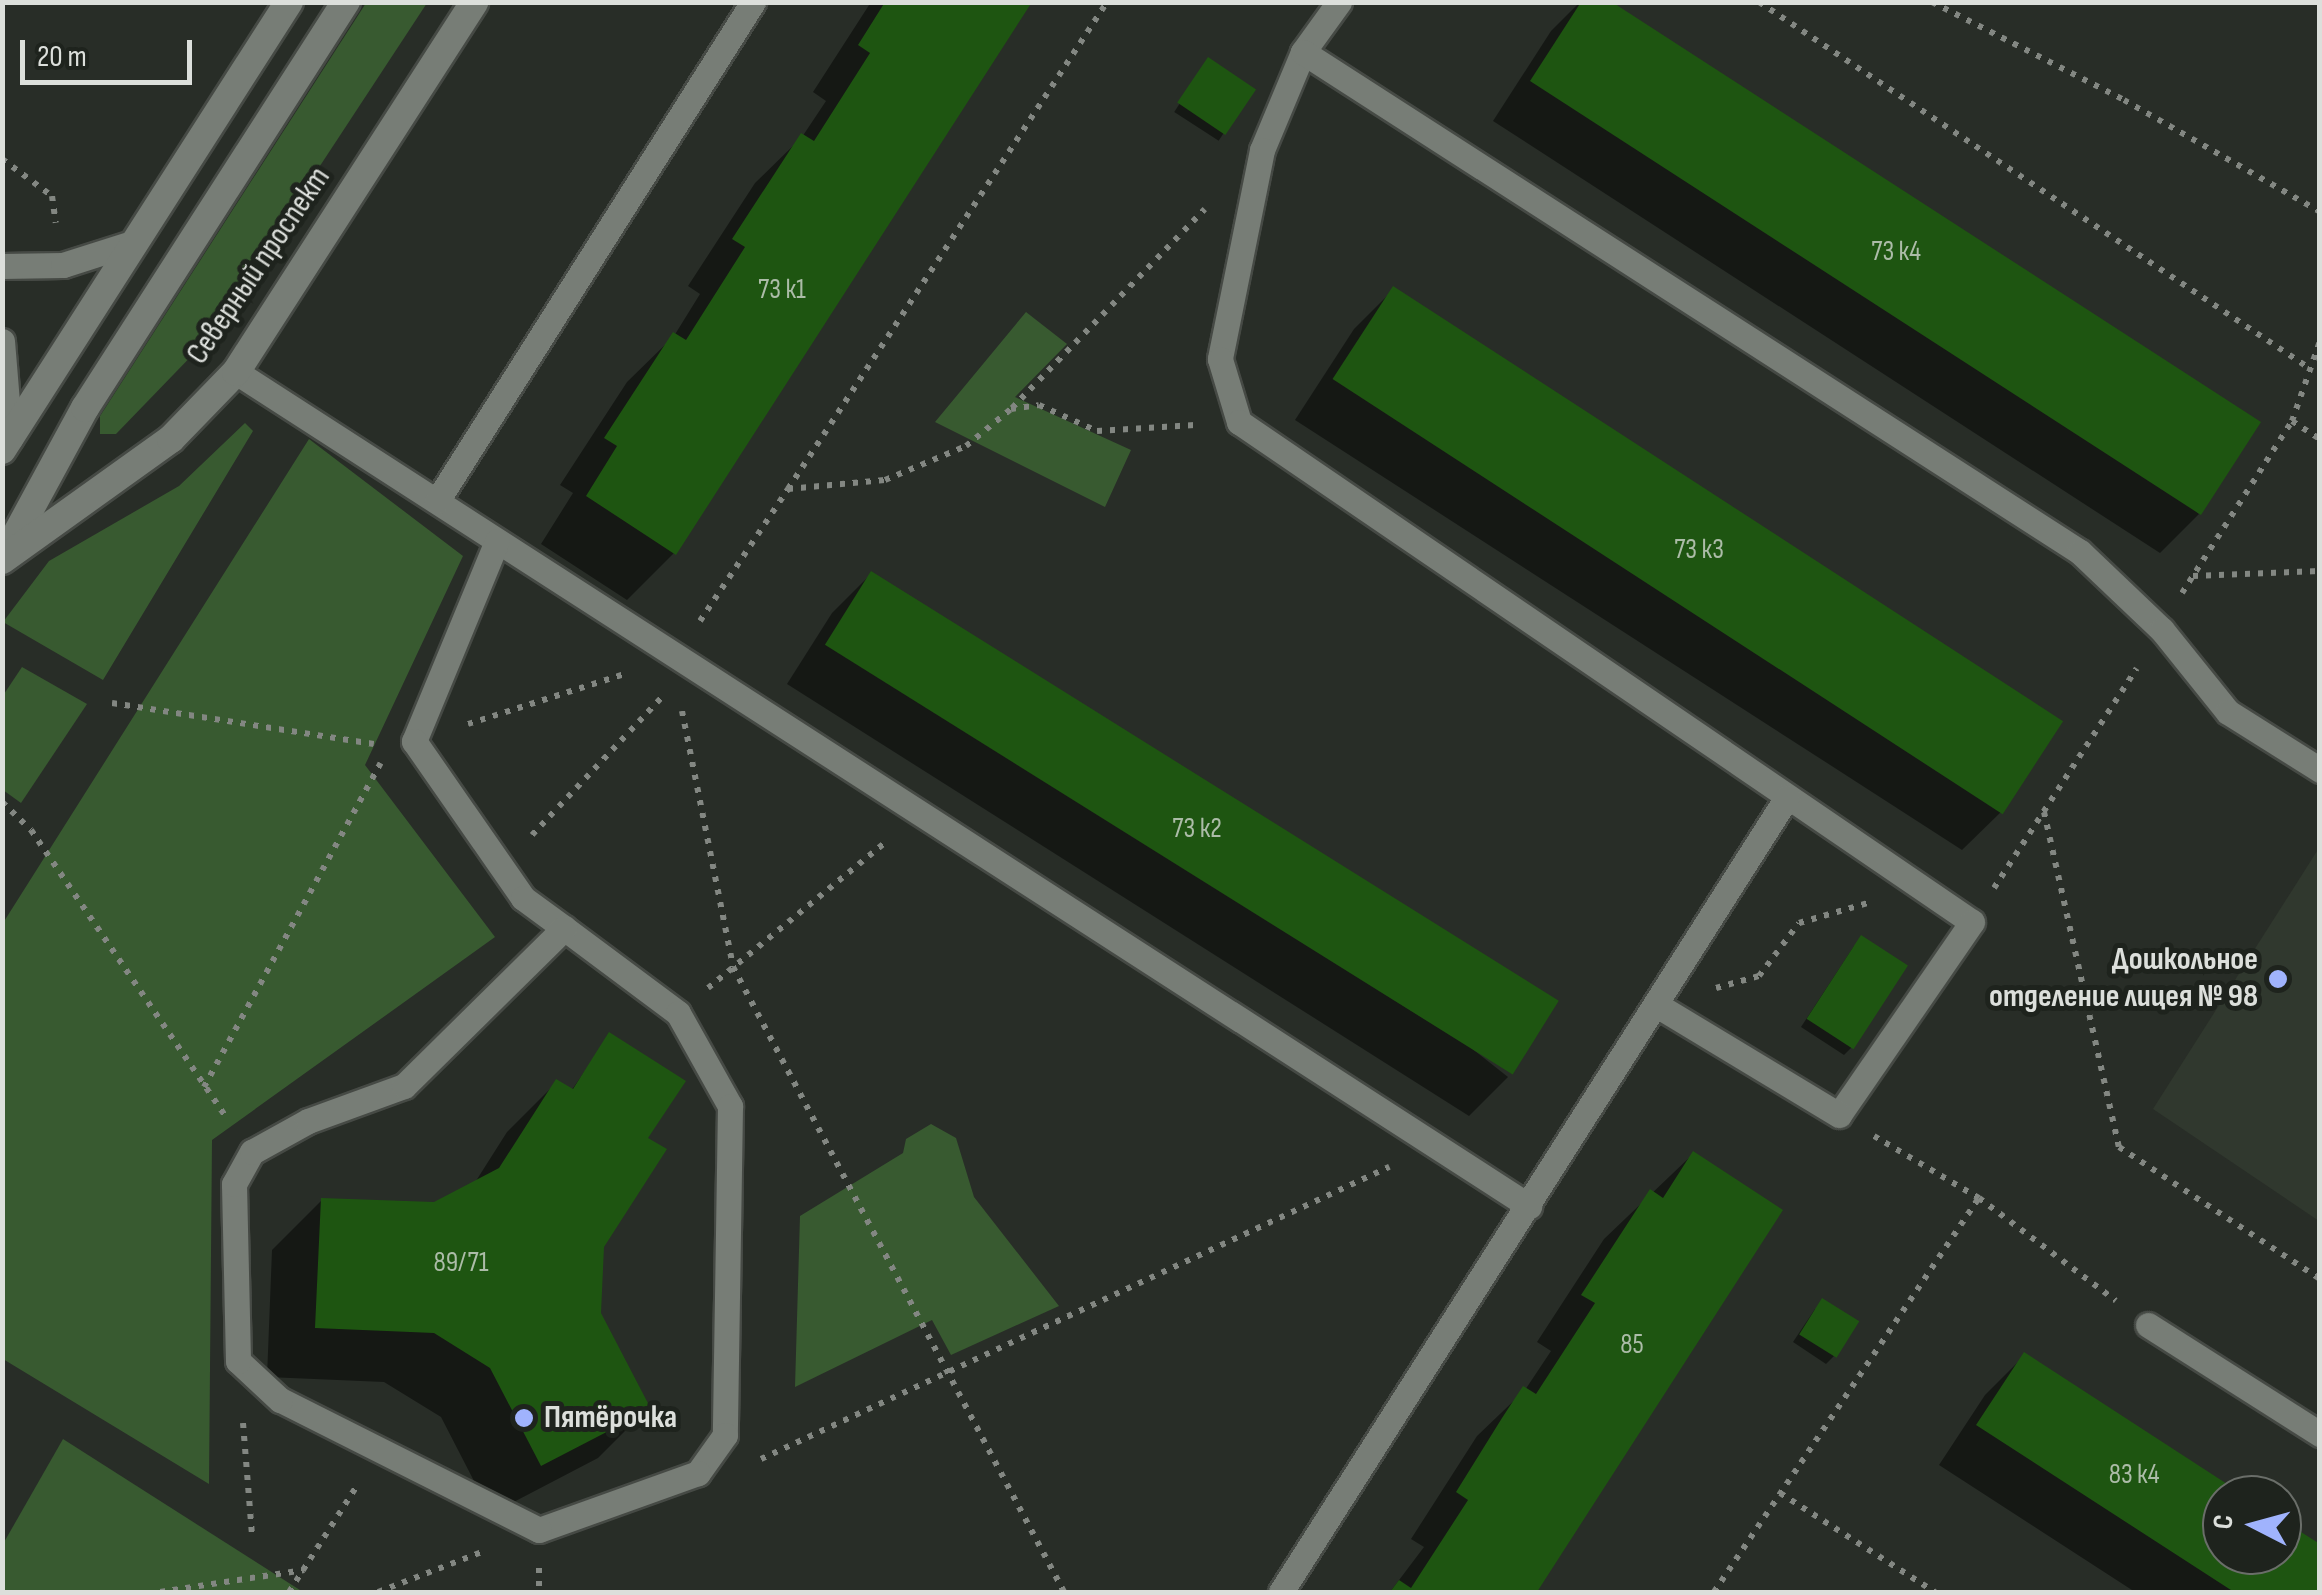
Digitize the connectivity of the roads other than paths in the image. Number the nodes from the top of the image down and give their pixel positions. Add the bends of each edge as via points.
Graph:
1 (289, 2) edge
2 (346, 2) edge
3 (474, 2) edge
4 (753, 2) edge
5 (1339, 2) edge
6 (1304, 52) junction
7 (135, 242) junction
8 (2, 266) edge
9 (2, 341) edge
10 (236, 372) junction
11 (6, 444) edge
12 (437, 500) junction
13 (497, 541) junction
14 (3, 558) edge
15 (2320, 770) edge
16 (1787, 797) junction
17 (564, 928) junction
18 (1657, 1005) junction
19 (1530, 1206) junction
20 (2148, 1325) road end
21 (2320, 1434) edge
22 (1281, 1592) edge

1 - 7 main road
2 - 14 main road, Северный проспект via 85,408
3 - 10 main road, Северный проспект
4 - 12 lane
5 - 6 lane
6 - 15 lane via 2080,552 2162,630 2228,712
6 - 16 lane via 1262,150 1220,359 1239,422
7 - 8 lane via 63,264
7 - 11 main road
9 - 11 lane
10 - 12 lane
10 - 14 main road, Северный проспект via 172,438
12 - 13 lane
13 - 17 lane via 414,741 523,898
13 - 19 lane via 676,670 920,814
16 - 18 lane
16 - 18 lane via 1972,922 1838,1115
17 - 17 lane via 404,1086 308,1122 252,1152 234,1184 238,1361 280,1400 539,1530 698,1473 725,1434 730,1106 678,1013
18 - 19 lane
19 - 22 lane
20 - 21 lane

